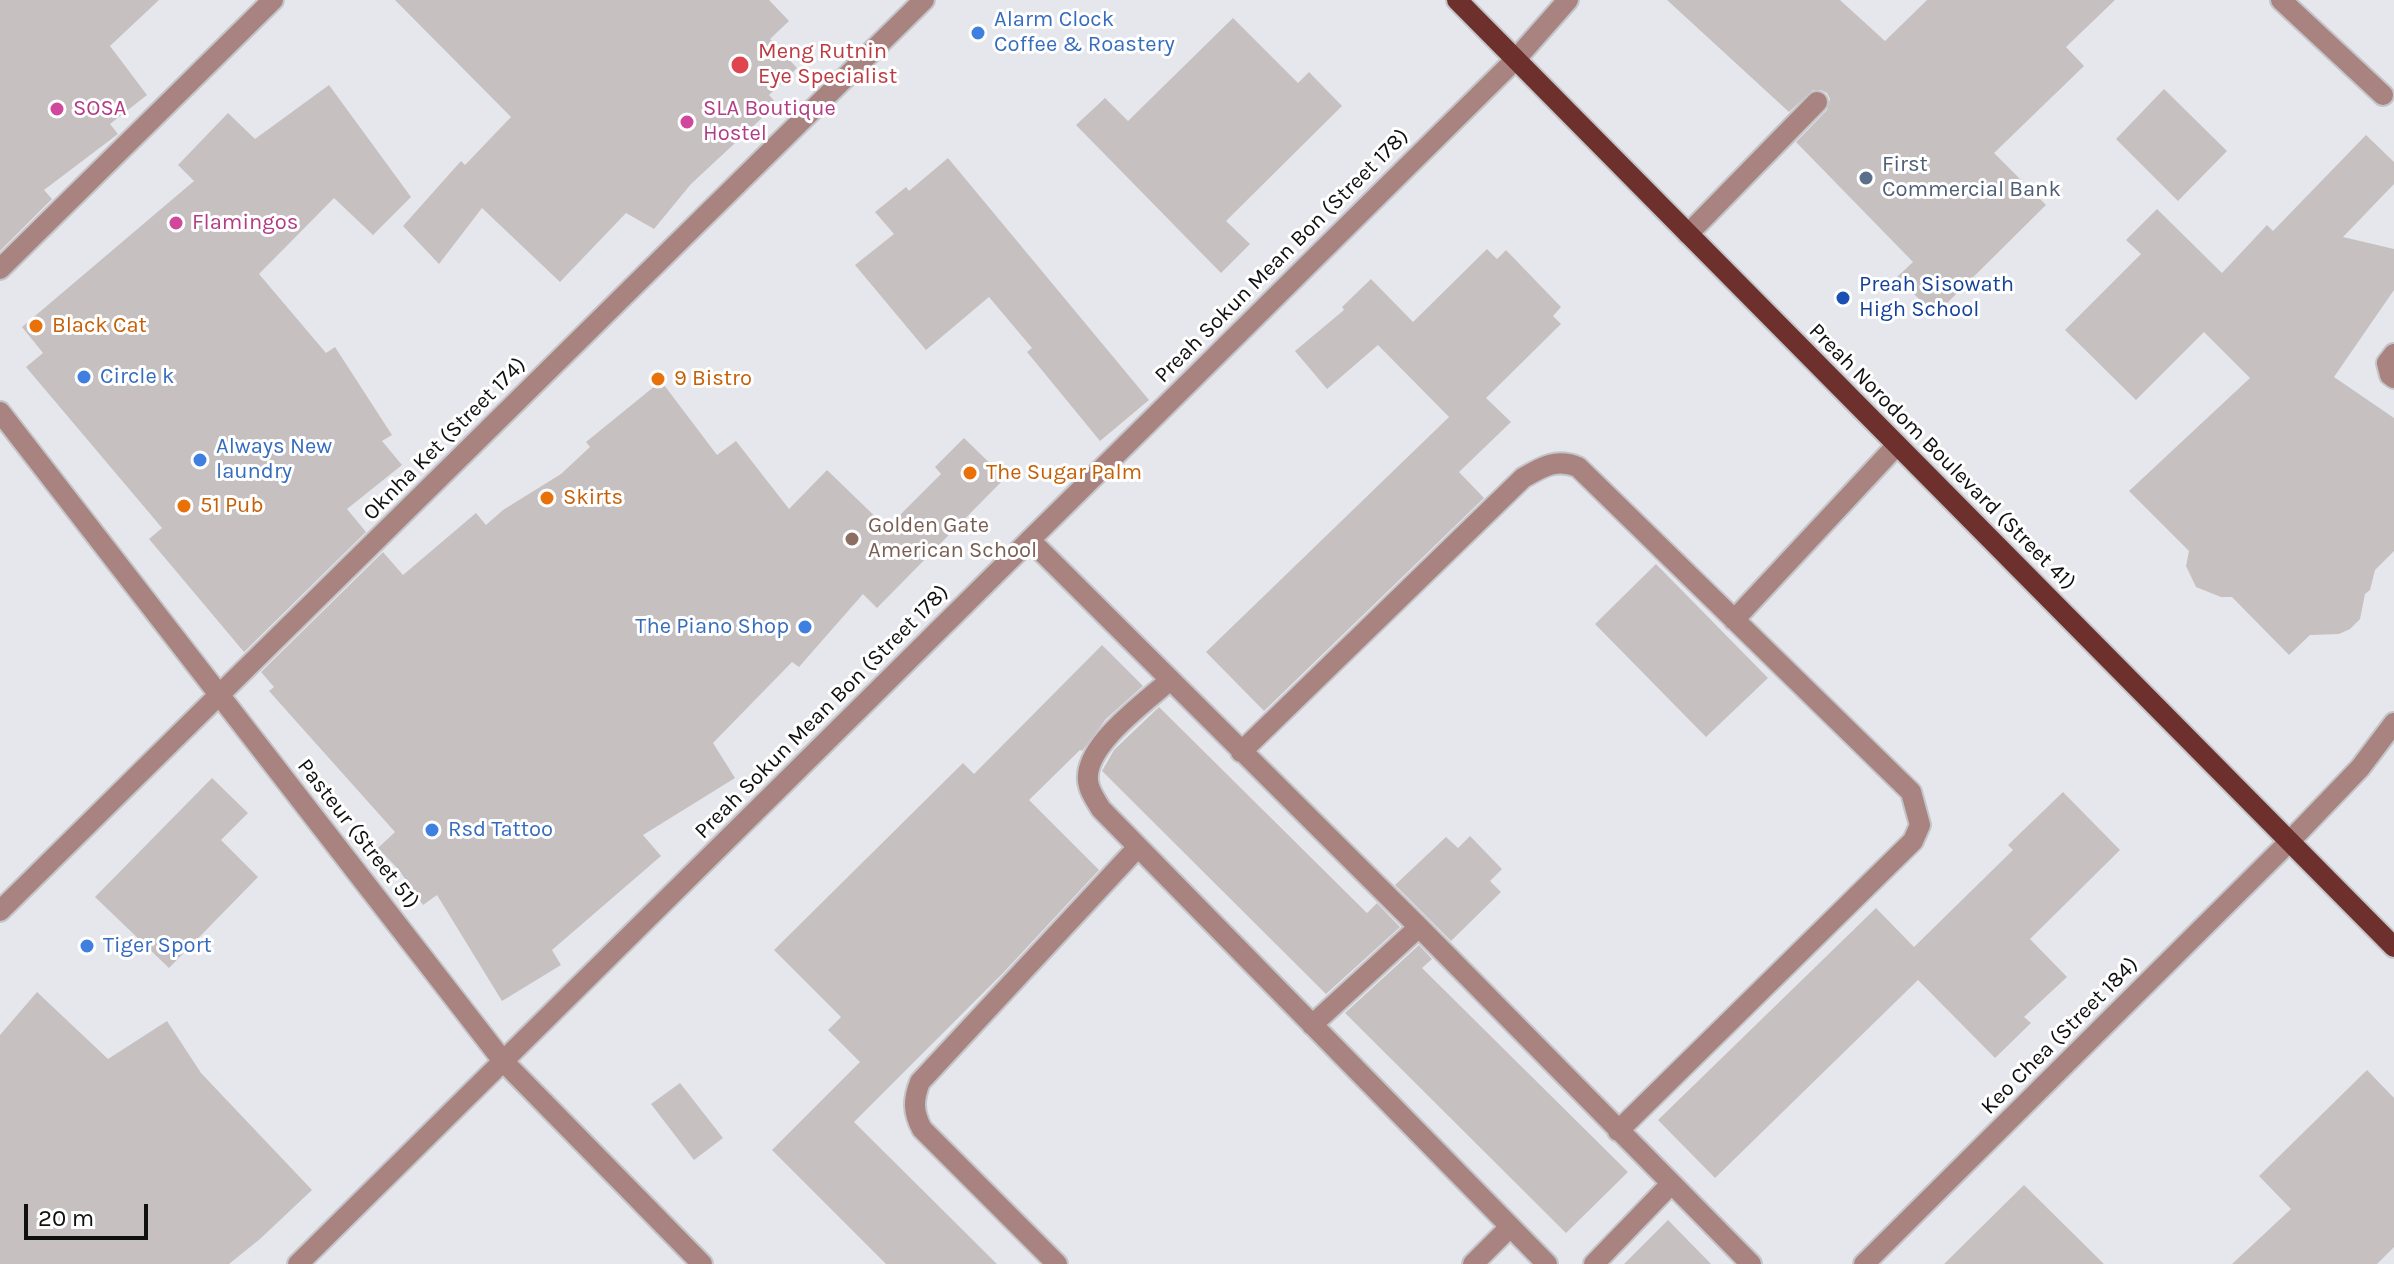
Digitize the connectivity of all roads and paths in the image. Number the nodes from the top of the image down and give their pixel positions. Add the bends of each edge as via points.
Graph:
1 (273, 0) edge
2 (924, 0) edge
3 (1457, 0) edge
4 (1568, 0) edge
5 (2281, 0) edge
6 (1516, 59) junction
7 (2383, 95) dead end
8 (1817, 102) dead end
9 (1688, 234) junction
10 (0, 269) edge
11 (2394, 354) edge
12 (2394, 378) edge
13 (0, 412) edge
14 (1897, 445) junction
15 (1030, 540) junction
16 (1734, 620) junction
17 (1170, 680) junction
18 (220, 695) junction
19 (2394, 723) edge
20 (1241, 752) junction
21 (2289, 842) junction
22 (1138, 847) junction
23 (0, 911) edge
24 (1419, 927) junction
25 (2394, 947) edge
26 (1312, 1025) junction
27 (503, 1061) junction
28 (1618, 1131) junction
29 (1671, 1184) junction
30 (1510, 1227) junction
31 (298, 1264) edge
32 (702, 1264) edge
33 (1057, 1264) edge
34 (1473, 1264) edge
35 (1547, 1264) edge
36 (1594, 1264) edge
37 (1751, 1264) edge
38 (1864, 1264) edge

1 - 10 street
2 - 18 street, Oknha Ket (Street 174)
3 - 6 main road, Preah Norodom Boulevard (Street 41)
4 - 6 street, Preah Sokun Mean Bon (Street 178)
5 - 7 street
6 - 9 main road, Preah Norodom Boulevard (Street 41)
6 - 15 street, Preah Sokun Mean Bon (Street 178)
8 - 9 street
9 - 14 main road, Preah Norodom Boulevard (Street 41)
11 - 12 street via 2387,363
13 - 18 street, Pasteur (Street 51)
14 - 16 street
14 - 21 main road, Preah Norodom Boulevard (Street 41)
15 - 17 street
15 - 27 street, Preah Sokun Mean Bon (Street 178)
16 - 20 street via 1578,467 1562,462 1545,465 1523,478
16 - 28 street via 1911,792 1920,825 1913,841
17 - 20 street
17 - 22 street via 1104,739 1091,759 1088,784 1101,809
18 - 23 street, Oknha Ket (Street 174)
18 - 27 street, Pasteur (Street 51)
19 - 21 street, Keo Chea (Street 184) via 2360,768
20 - 24 street
21 - 25 main road, Preah Norodom Boulevard (Street 41)
21 - 38 street, Keo Chea (Street 184)
22 - 26 street
22 - 33 street via 920,1082 914,1097 922,1129
24 - 26 street
24 - 28 street
26 - 30 street
27 - 31 street, Preah Sokun Mean Bon (Street 178)
27 - 32 street, Pasteur (Street 51)
28 - 29 street
29 - 36 street
29 - 37 street
30 - 34 street
30 - 35 street

